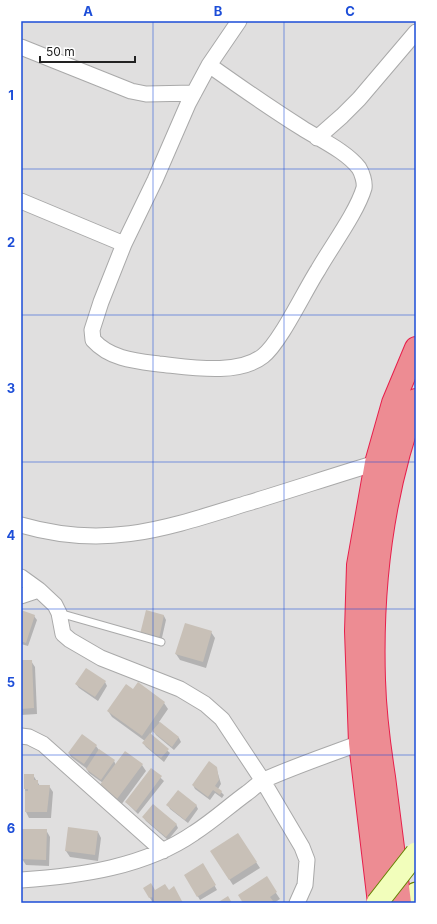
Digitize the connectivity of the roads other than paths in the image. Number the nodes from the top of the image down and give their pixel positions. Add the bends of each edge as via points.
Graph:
1 (239, 21) edge
2 (416, 32) edge
3 (21, 47) edge
4 (209, 65) junction
5 (194, 93) junction
6 (317, 138) junction
7 (21, 201) edge
8 (124, 244) junction
9 (416, 348) edge
10 (416, 400) edge
11 (376, 463) junction
12 (21, 524) edge
13 (21, 577) edge
14 (39, 590) junction
15 (21, 596) edge
16 (59, 613) junction
17 (161, 642) dead end
18 (21, 736) edge
19 (360, 742) junction
20 (263, 781) junction
21 (163, 851) junction
22 (416, 853) edge
23 (21, 880) edge
24 (416, 893) edge
25 (297, 903) edge
26 (378, 903) edge
27 (400, 903) edge
28 (409, 903) edge

1 - 4 street
2 - 6 street via 359,99
3 - 5 street via 131,92
4 - 5 street
4 - 6 street
5 - 8 street
6 - 8 street via 359,168 364,188 345,225 281,332 263,356 252,362 222,369 197,368 114,356 99,347 93,340 92,330
7 - 8 street
9 - 11 highway via 393,403
10 - 27 highway via 390,484 377,570 373,631 376,720
11 - 12 street via 167,528 140,533 84,536 42,531
11 - 19 highway via 358,564 356,630
13 - 14 street
14 - 15 street
14 - 16 street via 55,604
16 - 17 lane
16 - 20 street via 63,634 70,640 101,658 180,689 214,711
18 - 21 street via 43,744
19 - 20 street
19 - 26 highway
20 - 21 street via 196,832
20 - 25 street via 299,841 307,860 305,884
21 - 23 street via 95,871
22 - 26 street, bridge
24 - 28 street

